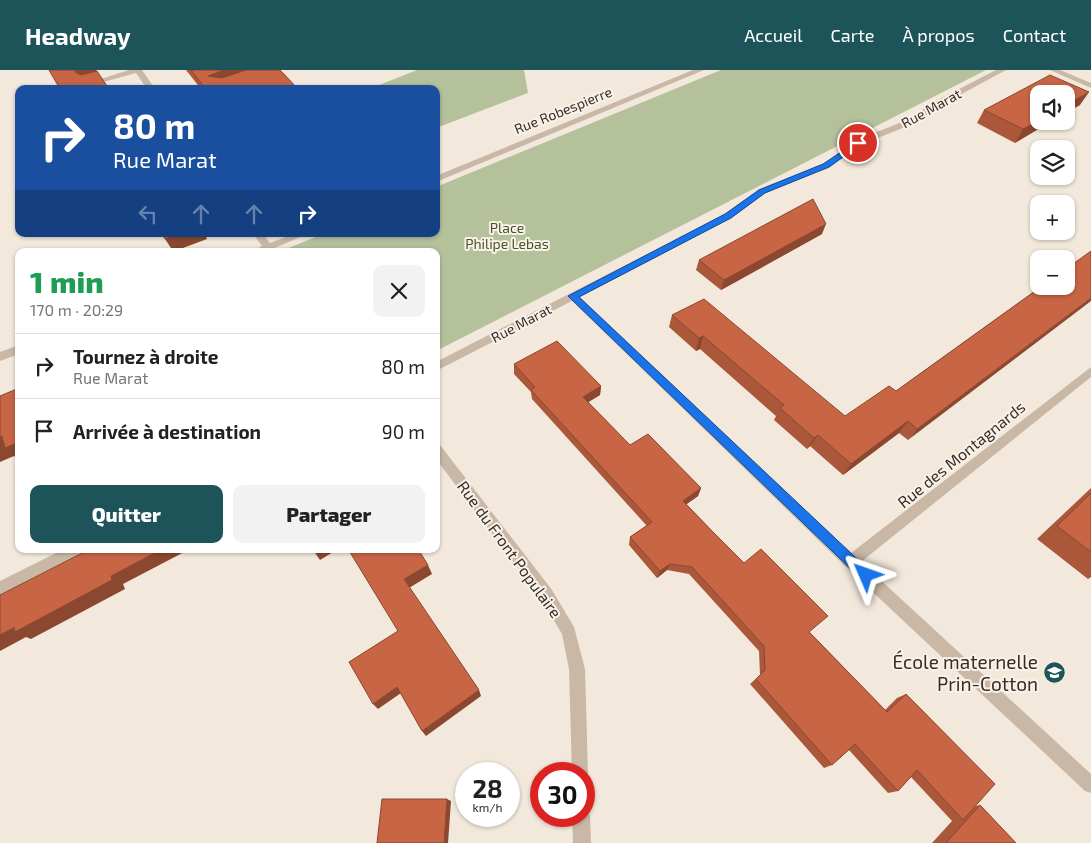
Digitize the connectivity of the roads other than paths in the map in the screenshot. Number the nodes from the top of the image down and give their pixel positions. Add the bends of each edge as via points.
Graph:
1 (137, 70) edge
2 (1002, 70) edge
3 (1054, 70) edge
4 (694, 71) edge
5 (88, 84) edge
6 (148, 85) edge
7 (1091, 86) edge
8 (440, 177) edge
9 (294, 237) edge
10 (267, 248) edge
11 (573, 296) junction
12 (15, 351) edge
13 (0, 357) edge
14 (440, 365) edge
15 (1091, 371) edge
16 (440, 454) edge
17 (69, 553) edge
18 (851, 562) junction
19 (0, 588) edge
20 (580, 762) edge
21 (1091, 785) edge
22 (581, 827) edge
23 (582, 843) edge

1 - 5 street
1 - 6 street
2 - 11 street, Rue Marat via 929,108 920,118 858,143 826,166 762,191 728,216
3 - 7 street
4 - 8 street, Rue Robespierre
9 - 10 street
11 - 14 street, Rue Marat
11 - 18 street
12 - 13 street
15 - 18 street, Rue des Montagnards
16 - 20 street, Rue du Front Populaire via 547,595 569,632 577,669
17 - 19 street
18 - 21 street
22 - 23 street

